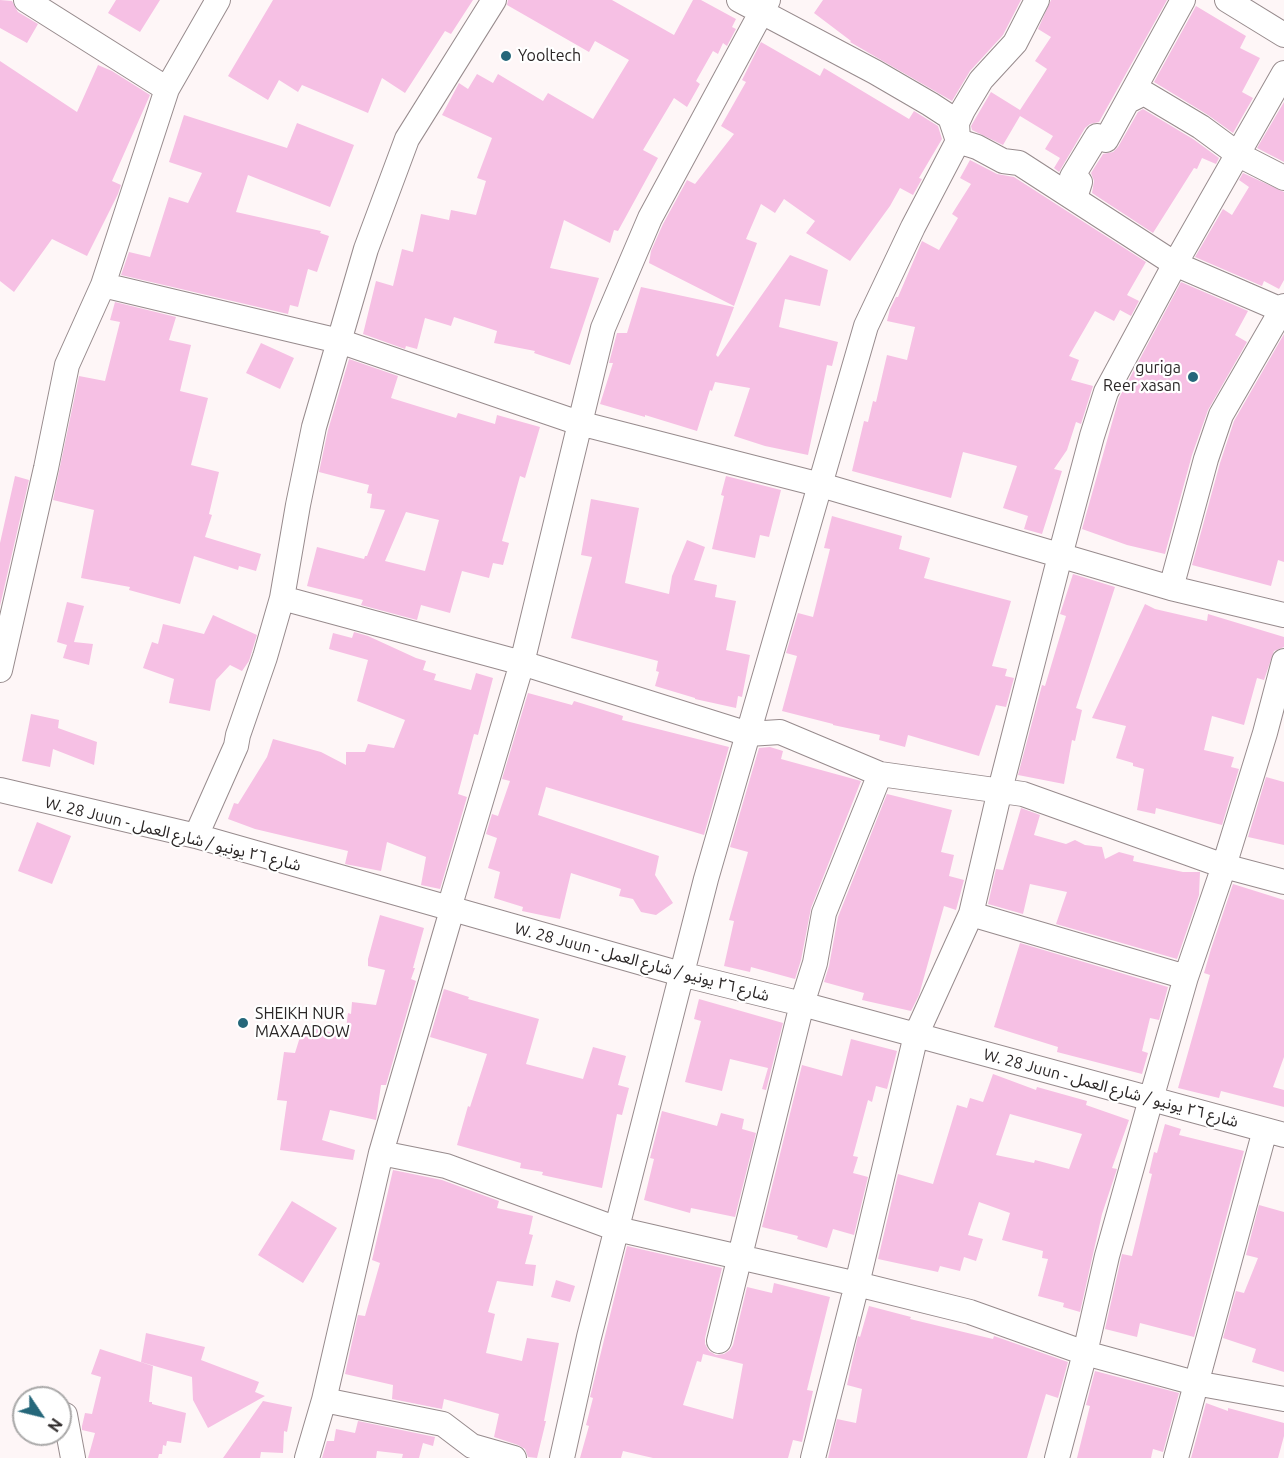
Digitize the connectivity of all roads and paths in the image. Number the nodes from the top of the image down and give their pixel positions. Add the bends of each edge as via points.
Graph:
1 (218, 0) edge
2 (494, 0) edge
3 (739, 0) edge
4 (1037, 0) edge
5 (1183, 0) edge
6 (1227, 0) edge
7 (38, 3) edge
8 (765, 6) edge
9 (1284, 35) edge
10 (1284, 73) edge
11 (167, 88) junction
12 (1130, 100) junction
13 (958, 141) junction
14 (1239, 155) junction
15 (1284, 177) edge
16 (1075, 198) junction
17 (1175, 264) junction
18 (103, 285) junction
19 (1283, 309) edge
20 (339, 341) junction
21 (579, 423) junction
22 (821, 485) junction
23 (1060, 556) junction
24 (1171, 588) junction
25 (282, 598) junction
26 (1284, 615) edge
27 (1284, 662) edge
28 (522, 663) junction
29 (0, 670) edge
30 (748, 734) junction
31 (1275, 736) edge
32 (880, 774) junction
33 (0, 790) edge
34 (1000, 790) junction
35 (196, 836) junction
36 (1224, 866) junction
37 (1284, 882) edge
38 (452, 910) junction
39 (971, 914) junction
40 (681, 974) junction
41 (1186, 977) junction
42 (802, 1004) junction
43 (916, 1035) junction
44 (1150, 1099) junction
45 (1275, 1133) edge
46 (381, 1153) junction
47 (617, 1229) junction
48 (741, 1257) junction
49 (857, 1284) junction
50 (719, 1341) dead end
51 (1085, 1353) junction
52 (1195, 1383) junction
53 (1284, 1398) edge
54 (324, 1400) junction
55 (307, 1458) edge
56 (514, 1458) edge
57 (562, 1458) edge
58 (813, 1458) edge
59 (1057, 1458) edge
60 (1176, 1458) edge

1 - 11 street
2 - 20 street via 407,139 366,249
3 - 8 street
4 - 13 street via 1015,43 981,80 963,110 957,123
5 - 12 street
6 - 9 street
7 - 11 street
8 - 13 street via 943,112 950,117
8 - 21 street via 650,218 603,328
10 - 14 street
11 - 18 street
12 - 14 street via 1144,93
12 - 16 street via 1106,140 1096,136 1072,177 1080,182
13 - 16 street via 1019,163
13 - 22 street via 866,326
14 - 15 street
14 - 17 street
16 - 17 street
17 - 19 street
17 - 23 street via 1106,392
18 - 20 street
18 - 29 street via 67,365
19 - 24 street via 1221,415
20 - 21 street
20 - 25 street via 314,428
21 - 22 street
21 - 28 street
22 - 23 street
22 - 30 street
23 - 24 street
23 - 34 street
24 - 26 street
25 - 28 street
25 - 35 street via 236,746
27 - 31 street
28 - 30 street
28 - 38 street via 450,905
30 - 32 street via 780,732
30 - 40 street
31 - 36 street
32 - 34 street
32 - 42 street via 824,913 815,963
33 - 35 street, W. 28 Juun - شارع ٢٦ يونيو / شارع العمل
34 - 36 street via 1023,794
34 - 39 street
35 - 38 street, W. 28 Juun - شارع ٢٦ يونيو / شارع العمل
36 - 37 street
36 - 41 street
38 - 40 street, W. 28 Juun - شارع ٢٦ يونيو / شارع العمل
38 - 46 street
39 - 41 street
39 - 43 street
40 - 42 street, W. 28 Juun - شارع ٢٦ يونيو / شارع العمل
40 - 47 street
41 - 44 street
42 - 43 street, W. 28 Juun - شارع ٢٦ يونيو / شارع العمل
42 - 48 street
43 - 44 street, W. 28 Juun - شارع ٢٦ يونيو / شارع العمل
43 - 49 street
44 - 45 street, W. 28 Juun - شارع ٢٦ يونيو / شارع العمل
44 - 51 street
45 - 52 street
46 - 47 street via 446,1166
46 - 54 street
47 - 48 street
47 - 57 street
48 - 49 street
48 - 50 street
49 - 51 street via 970,1312
49 - 58 street
51 - 52 street
51 - 59 street
52 - 53 street
52 - 60 street
54 - 55 street
54 - 56 street via 443,1424 472,1446

